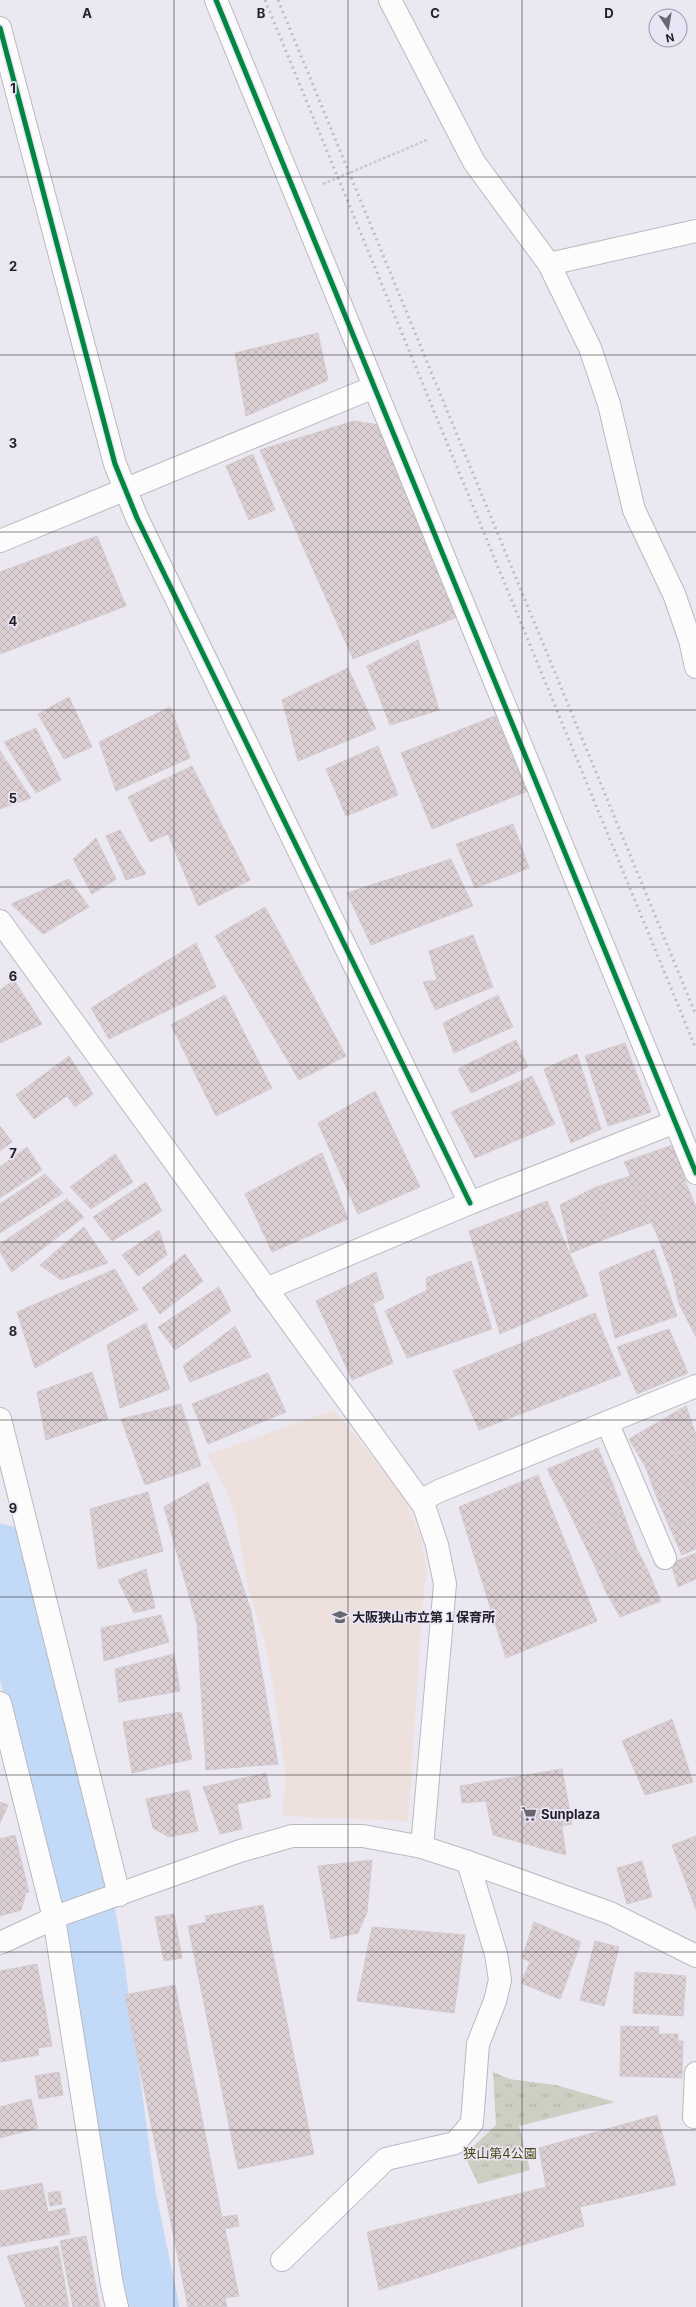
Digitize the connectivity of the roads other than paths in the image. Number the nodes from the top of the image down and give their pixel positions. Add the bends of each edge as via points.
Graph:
1 (216, 0) edge
2 (390, 0) edge
3 (0, 28) edge
4 (696, 231) edge
5 (549, 264) junction
6 (374, 387) junction
7 (126, 490) junction
8 (0, 542) edge
9 (696, 667) edge
10 (0, 921) edge
11 (675, 1122) junction
12 (696, 1174) edge
13 (470, 1203) junction
14 (266, 1289) junction
15 (696, 1386) edge
16 (0, 1419) edge
17 (607, 1422) junction
18 (420, 1501) junction
19 (665, 1558) dead end
20 (0, 1703) edge
21 (7, 1758) edge
22 (422, 1847) junction
23 (468, 1862) junction
24 (111, 1897) junction
25 (54, 1918) junction
26 (0, 1943) edge
27 (696, 1956) edge
28 (696, 2073) edge
29 (694, 2117) dead end
30 (282, 2260) dead end
31 (117, 2307) edge

1 - 6 street
2 - 5 street via 474,162
3 - 7 street via 115,464
4 - 5 street
5 - 9 street via 590,348 609,404 634,510 674,594 690,640
6 - 7 street
6 - 11 street
7 - 8 street
7 - 13 street via 144,532
10 - 14 street
11 - 12 street
11 - 13 street
13 - 14 street
14 - 18 street
15 - 17 street
16 - 24 street
17 - 18 street
17 - 19 street
18 - 22 street via 437,1545 445,1584
20 - 21 street
21 - 25 street
22 - 23 street
22 - 24 street via 363,1836 292,1836 240,1850
23 - 27 street via 610,1913
23 - 30 street via 496,1954 500,1980 495,2001 478,2044 472,2123 455,2143 386,2159
24 - 25 street
25 - 26 street
25 - 31 street
28 - 29 street

